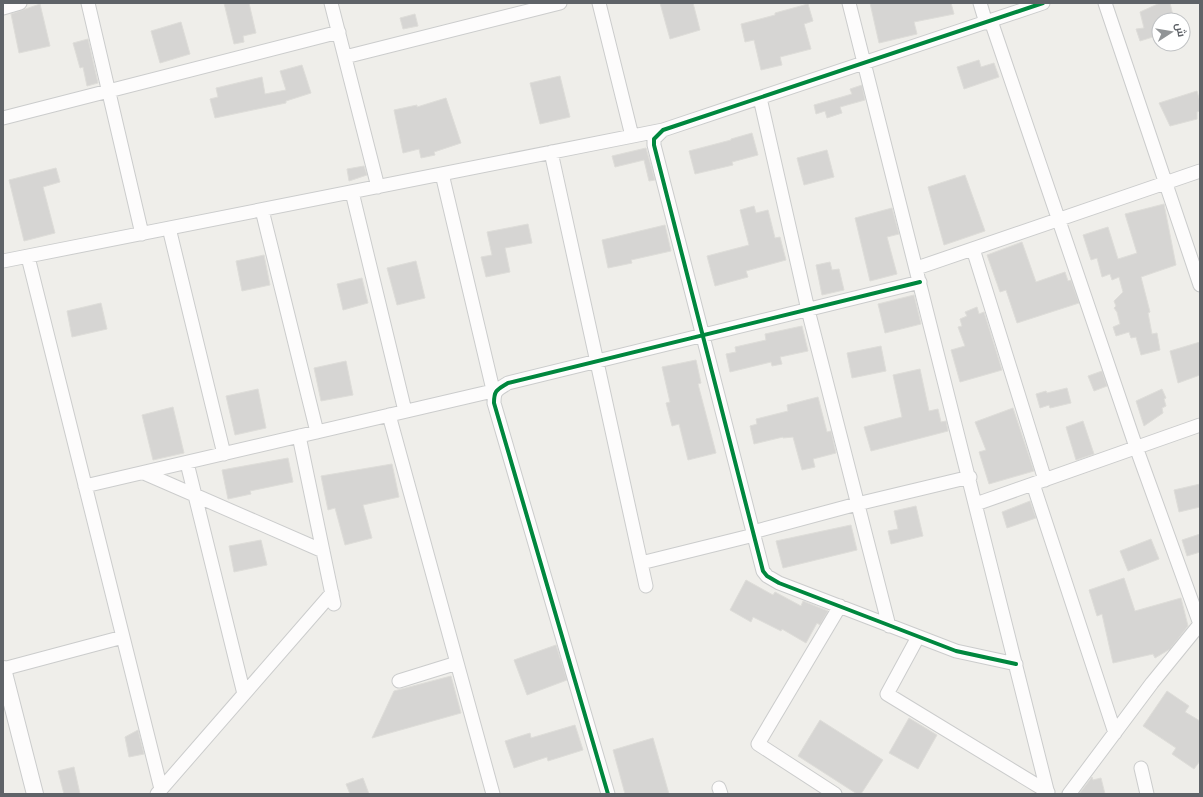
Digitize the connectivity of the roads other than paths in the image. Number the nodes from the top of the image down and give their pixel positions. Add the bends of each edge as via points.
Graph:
1 (20, 3) edge
2 (88, 3) edge
3 (331, 3) edge
4 (560, 3) edge
5 (599, 3) edge
6 (849, 3) edge
7 (980, 3) edge
8 (1043, 3) edge
9 (1105, 3) edge
10 (3, 8) edge
11 (988, 22) junction
12 (339, 32) junction
13 (345, 57) junction
14 (865, 64) junction
15 (109, 91) junction
16 (760, 98) junction
17 (3, 118) edge
18 (663, 130) junction
19 (632, 136) junction
20 (551, 152) junction
21 (1200, 171) edge
22 (442, 174) junction
23 (1166, 182) junction
24 (378, 187) junction
25 (352, 192) junction
26 (262, 210) junction
27 (1058, 219) junction
28 (169, 228) junction
29 (142, 234) junction
30 (973, 249) junction
31 (28, 257) junction
32 (3, 262) edge
33 (916, 268) junction
34 (920, 282) junction
35 (1200, 285) edge
36 (808, 310) junction
37 (703, 336) junction
38 (597, 362) junction
39 (495, 391) junction
40 (405, 411) junction
41 (389, 415) junction
42 (1200, 425) edge
43 (316, 432) junction
44 (299, 436) junction
45 (1136, 447) junction
46 (224, 454) junction
47 (187, 463) junction
48 (144, 473) junction
49 (970, 477) junction
50 (1039, 482) junction
51 (85, 486) junction
52 (194, 495) junction
53 (857, 504) junction
54 (976, 504) junction
55 (754, 533) junction
56 (323, 551) junction
57 (641, 563) junction
58 (646, 586) dead end
59 (840, 606) junction
60 (1200, 624) edge
61 (889, 626) junction
62 (123, 637) junction
63 (918, 637) junction
64 (457, 663) junction
65 (1016, 664) junction
66 (3, 669) edge
67 (399, 681) dead end
68 (244, 694) junction
69 (1115, 733) junction
70 (1141, 768) dead end
71 (159, 791) edge
72 (1048, 793) edge
73 (35, 794) edge
74 (493, 794) edge
75 (608, 794) edge
76 (835, 794) edge
77 (1068, 794) edge
78 (1147, 794) edge

1 - 10 street
2 - 15 street
3 - 12 street
4 - 13 street
5 - 19 street
6 - 14 street
7 - 11 street
8 - 11 street
9 - 23 street
11 - 14 street
11 - 27 street
12 - 13 street
12 - 15 street
13 - 24 street
14 - 16 street
14 - 33 street
15 - 17 street
15 - 29 street
16 - 18 street
16 - 36 street
18 - 19 street
18 - 37 street via 654,139 654,145
19 - 20 street
20 - 22 street
20 - 38 street
21 - 23 street
22 - 24 street
22 - 39 street
23 - 27 street
23 - 35 street
24 - 25 street
25 - 26 street
25 - 40 street
26 - 28 street
26 - 43 street
27 - 30 street
27 - 45 street
28 - 29 street
28 - 46 street
29 - 31 street
30 - 33 street
30 - 50 street
31 - 32 street
31 - 51 street
33 - 34 street
34 - 36 street
34 - 49 street
36 - 37 street
36 - 53 street
37 - 38 street
37 - 55 street
38 - 39 street via 508,383
38 - 57 street
39 - 40 street
39 - 75 street via 494,404
40 - 41 street
41 - 43 street
41 - 64 street
42 - 45 street
43 - 44 street
44 - 46 street
44 - 56 street
45 - 50 street
45 - 60 street
46 - 47 street
47 - 48 street
47 - 52 street
48 - 51 street
48 - 52 street
49 - 53 street
49 - 54 street
50 - 54 street
50 - 69 street
51 - 62 street
52 - 56 street
52 - 68 street
53 - 55 street
53 - 61 street
54 - 65 street
55 - 57 street
55 - 59 street via 763,571 767,576
56 - 68 street via 333,599
57 - 58 street
59 - 61 street
59 - 76 street via 758,744
60 - 69 street
61 - 63 street
62 - 66 street
62 - 71 street
63 - 65 street via 956,651
63 - 72 street via 886,694
64 - 67 street
64 - 74 street
65 - 72 street
66 - 73 street
68 - 71 street
69 - 77 street
70 - 78 street

